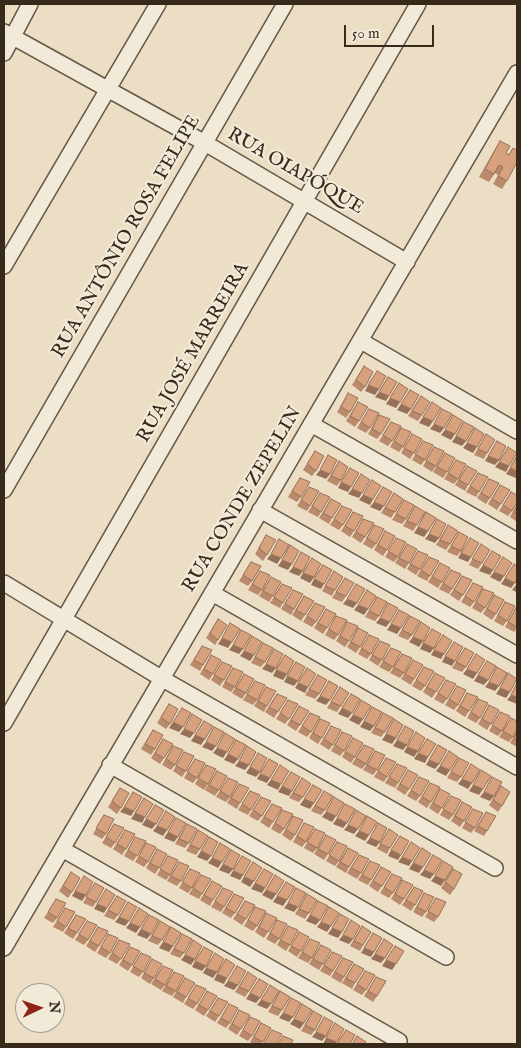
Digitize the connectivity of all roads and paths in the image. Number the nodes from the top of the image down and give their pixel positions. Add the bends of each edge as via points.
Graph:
1 (30, 4) edge
2 (158, 4) edge
3 (285, 4) edge
4 (418, 4) edge
5 (8, 34) edge
6 (4, 53) edge
7 (517, 73) edge
8 (110, 89) junction
9 (205, 143) junction
10 (305, 200) junction
11 (407, 262) junction
12 (4, 266) edge
13 (360, 341) junction
14 (311, 424) junction
15 (517, 431) edge
16 (4, 490) edge
17 (260, 510) junction
18 (517, 541) edge
19 (4, 583) edge
20 (212, 593) junction
21 (63, 619) junction
22 (517, 654) edge
23 (161, 678) junction
24 (4, 723) edge
25 (110, 765) junction
26 (517, 767) edge
27 (62, 849) junction
28 (495, 868) dead end
29 (4, 948) edge
30 (446, 956) dead end
31 (399, 1041) dead end

1 - 5 street
2 - 8 street
3 - 9 street, RUA ANTÔNIO ROSA FELIPE
4 - 10 street, RUA JOSÉ MARREIRA
5 - 6 street
5 - 8 street, RUA OIAPÓQUE
7 - 11 street, RUA CONDE ZEPELIN
8 - 9 street, RUA OIAPÓQUE
8 - 12 street
9 - 10 street, RUA OIAPÓQUE
9 - 16 street, RUA ANTÔNIO ROSA FELIPE
10 - 11 street, RUA OIAPÓQUE
10 - 21 street, RUA JOSÉ MARREIRA
11 - 13 street, RUA CONDE ZEPELIN
13 - 14 street, RUA CONDE ZEPELIN
13 - 15 street
14 - 17 street, RUA CONDE ZEPELIN
14 - 18 street
17 - 20 street, RUA CONDE ZEPELIN
17 - 22 street
19 - 21 street
20 - 23 street, RUA CONDE ZEPELIN
20 - 26 street
21 - 23 street
21 - 24 street, RUA JOSÉ MARREIRA
23 - 25 street, RUA CONDE ZEPELIN
23 - 28 street
25 - 27 street, RUA CONDE ZEPELIN
25 - 30 street
27 - 29 street, RUA CONDE ZEPELIN
27 - 31 street

